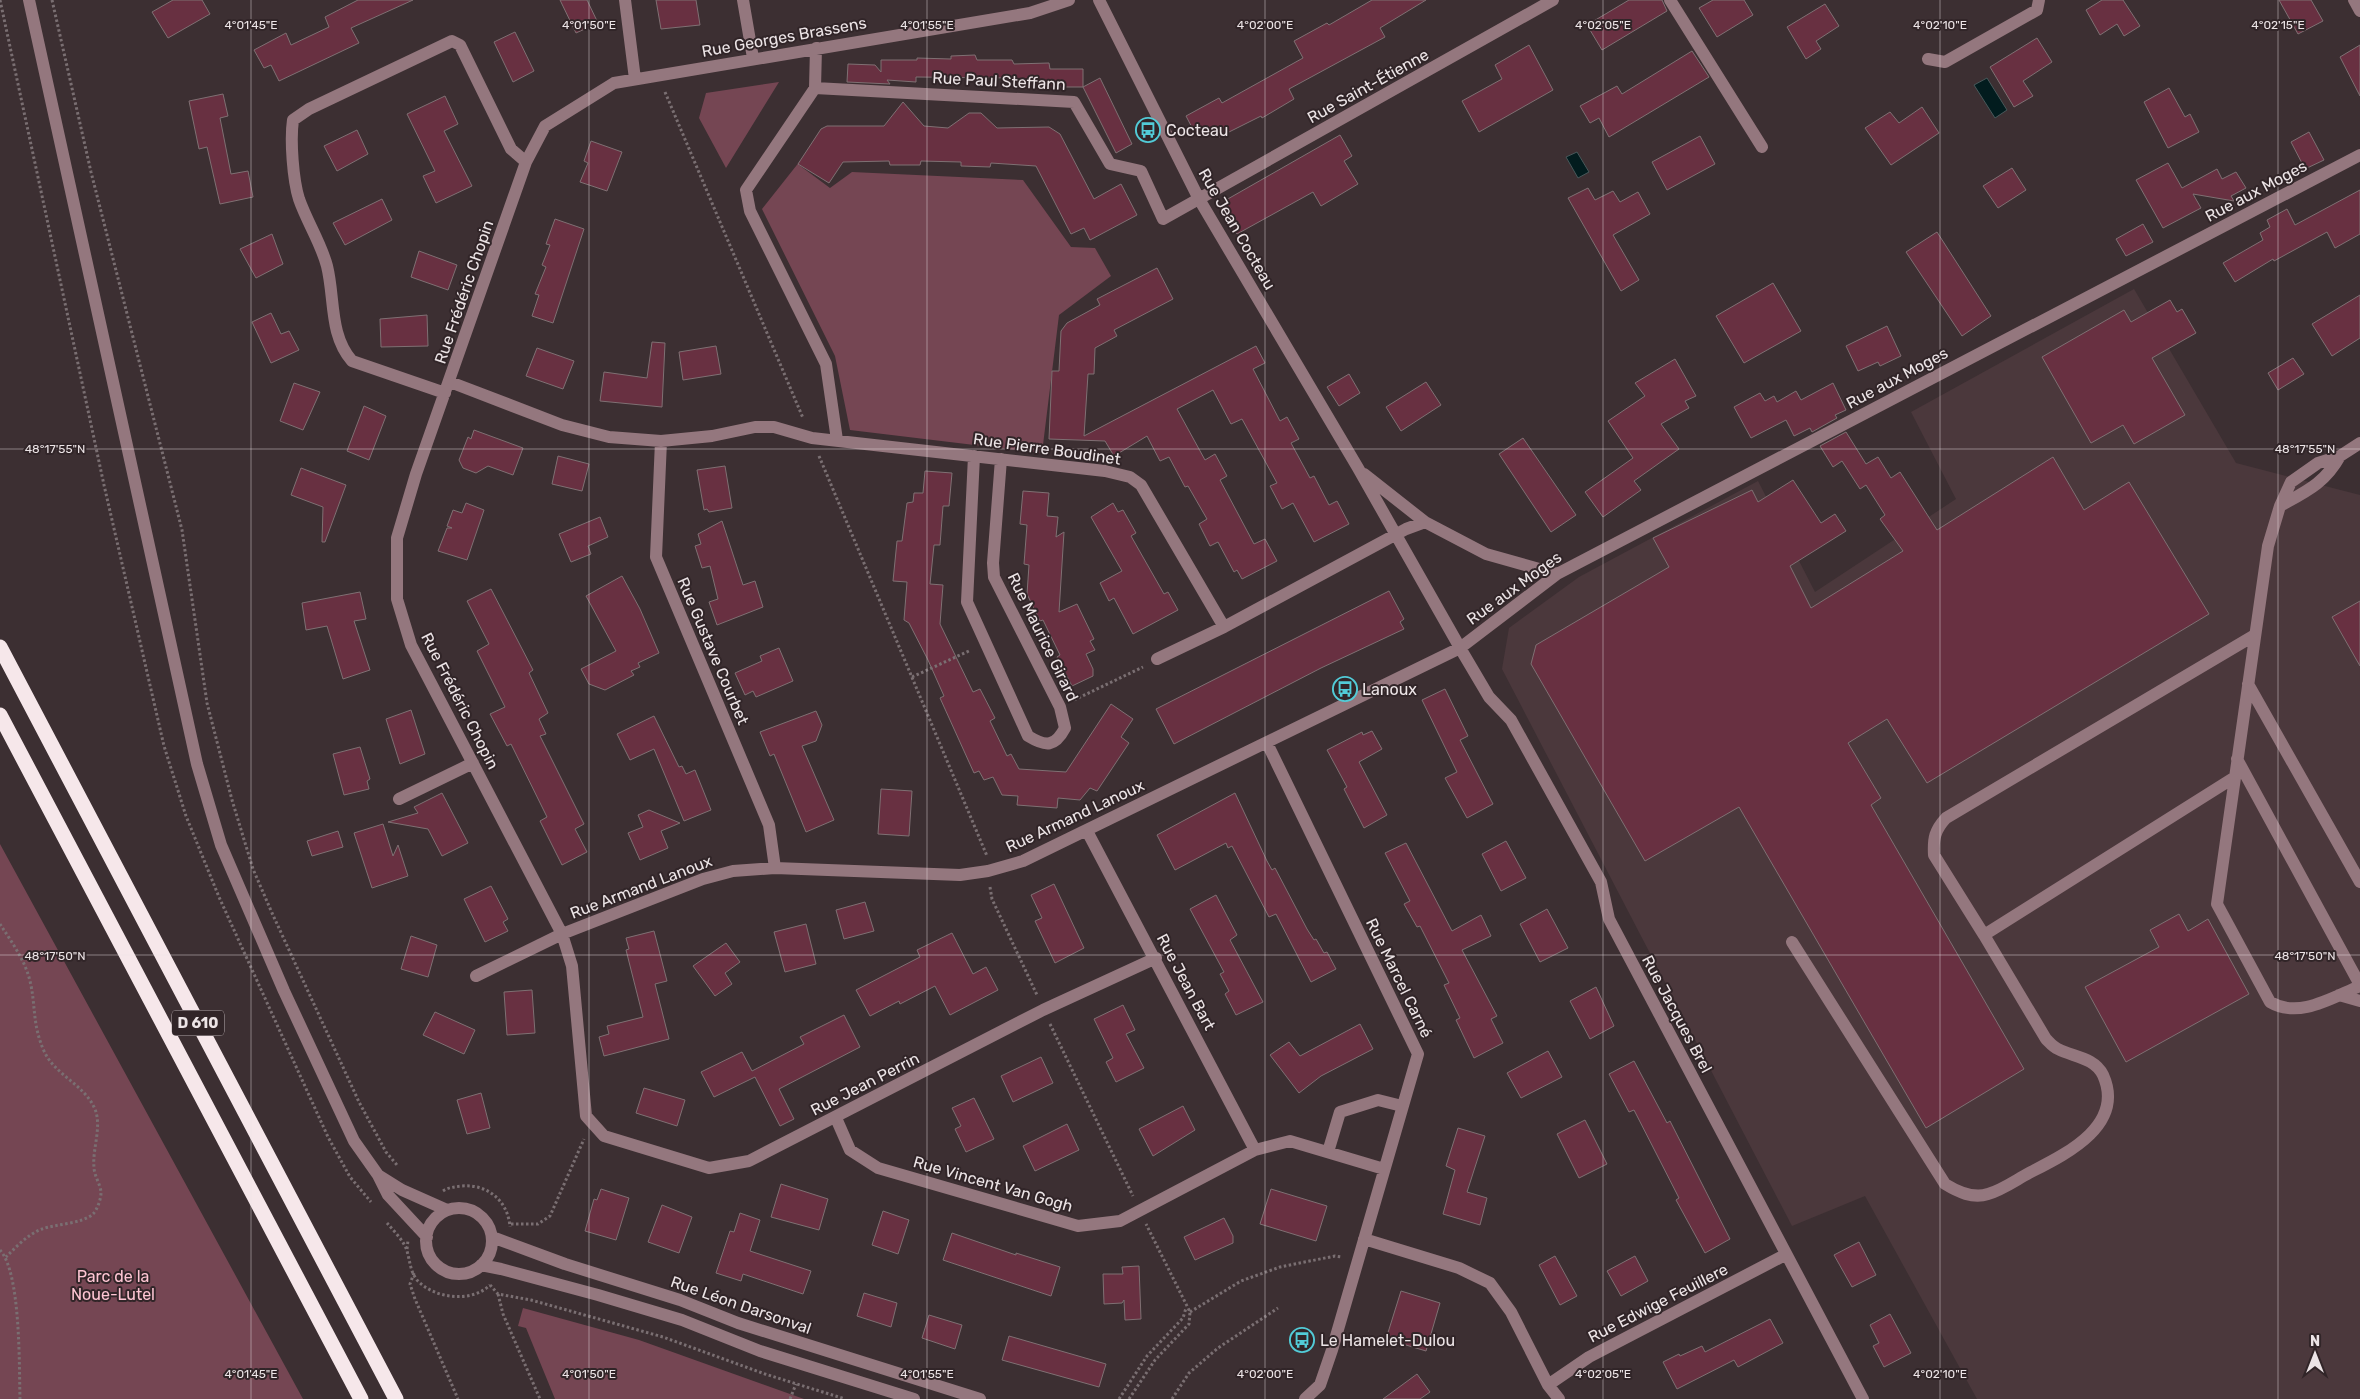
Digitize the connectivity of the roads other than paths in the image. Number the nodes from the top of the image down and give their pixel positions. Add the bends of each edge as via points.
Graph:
1 (29, 0) edge
2 (626, 0) edge
3 (743, 0) edge
4 (1069, 0) edge
5 (1099, 0) edge
6 (1553, 0) edge
7 (1670, 0) edge
8 (2039, 0) edge
9 (2354, 0) edge
10 (2360, 11) edge
11 (816, 48) junction
12 (752, 58) junction
13 (1928, 59) dead end
14 (636, 79) junction
15 (815, 88) junction
16 (545, 126) joint
17 (1762, 147) dead end
18 (2360, 155) edge
19 (526, 162) junction
20 (1199, 199) junction
21 (448, 388) junction
22 (837, 440) junction
23 (661, 441) junction
24 (2360, 443) edge
25 (974, 456) junction
26 (1001, 459) junction
27 (1358, 468) junction
28 (1425, 522) junction
29 (1394, 535) junction
30 (1557, 574) junction
31 (1224, 627) junction
32 (2255, 635) junction
33 (0, 647) edge
34 (1460, 648) junction
35 (1157, 659) road end
36 (2248, 684) junction
37 (0, 715) edge
38 (1266, 743) junction
39 (2238, 759) junction
40 (472, 763) junction
41 (2235, 777) junction
42 (399, 800) dead end
43 (1087, 831) junction
44 (775, 868) junction
45 (2360, 882) edge
46 (562, 934) junction
47 (1984, 935) junction
48 (1792, 942) dead end
49 (1156, 958) junction
50 (476, 976) dead end
51 (2360, 986) edge
52 (2339, 995) junction
53 (2360, 1001) edge
54 (1402, 1106) junction
55 (836, 1118) junction
56 (589, 1120) joint
57 (1255, 1150) junction
58 (1328, 1152) junction
59 (1384, 1169) junction
60 (378, 1175) junction
61 (447, 1210) junction
62 (426, 1237) junction
63 (492, 1237) junction
64 (1364, 1239) junction
65 (1786, 1255) junction
66 (481, 1266) junction
67 (1320, 1385) junction
68 (1548, 1385) junction
69 (361, 1399) edge
70 (396, 1399) edge
71 (914, 1399) edge
72 (980, 1399) edge
73 (1306, 1399) edge
74 (1322, 1399) edge
75 (1559, 1399) edge
76 (1862, 1399) edge

1 - 60 street via 197,764 221,845 354,1141
2 - 14 street
3 - 12 street
4 - 11 street, Rue Georges Brassens via 1030,13
5 - 20 street, Rue Jean Cocteau
6 - 20 street, Rue Saint-Étienne
7 - 17 street
8 - 13 street via 2037,10 1953,58 1945,62
9 - 10 street
11 - 12 street, Rue Georges Brassens
11 - 15 street
12 - 14 street, Rue Georges Brassens
14 - 16 street, Rue Georges Brassens via 614,83
15 - 20 street, Rue Paul Steffann via 1074,102 1110,164 1140,171 1163,219
15 - 22 street via 746,190 750,211 826,364
16 - 19 street, Rue Frédéric Chopin
18 - 30 street, Rue aux Moges
19 - 21 street, Rue Frédéric Chopin
19 - 21 street, Rue Pierre Boudinet via 511,149 460,45 452,41 309,109 293,120 290,136 299,198 326,263 335,327 344,351 352,360
20 - 27 street, Rue Jean Cocteau
21 - 23 street, Rue Pierre Boudinet via 610,437
21 - 40 street, Rue Frédéric Chopin via 416,474 397,538 397,599 411,644
22 - 23 street, Rue Pierre Boudinet via 812,438 774,426
22 - 25 street, Rue Pierre Boudinet
23 - 44 street, Rue Gustave Courbet via 656,557 769,825
24 - 32 street via 2340,456 2318,463 2291,482 2268,546
25 - 26 street, Rue Pierre Boudinet
25 - 26 street, Rue Maurice Girard via 967,602 1028,736 1039,743 1051,744 1060,738 1065,728 1060,707 994,577
26 - 31 street, Rue Pierre Boudinet via 1130,477 1140,485
27 - 28 street, Rue Jean Cocteau
27 - 29 street, Rue Jean Cocteau
28 - 29 street
28 - 30 street, Rue Jean Cocteau via 1486,554
29 - 31 street
29 - 34 street, Rue Jean Cocteau
30 - 34 street, Rue aux Moges
31 - 35 street
32 - 36 street
32 - 47 street via 1946,818 1936,829 1934,855
33 - 70 highway, D 610
34 - 38 street, Rue Armand Lanoux
34 - 65 street, Rue Jacques Brel via 1489,697 1511,720 1600,882 1609,920
36 - 39 street
36 - 45 street
37 - 69 highway, D 610
38 - 43 street, Rue Armand Lanoux
38 - 54 street, Rue Marcel Carné via 1418,1054
39 - 41 street
39 - 51 street
40 - 42 street
40 - 46 street, Rue Frédéric Chopin
41 - 47 street
41 - 52 street via 2216,904 2270,1002 2282,1009 2303,1010
43 - 44 street, Rue Armand Lanoux via 1023,862 960,875
43 - 49 street, Rue Jean Bart
44 - 46 street, Rue Armand Lanoux via 733,871 703,879
46 - 50 street, Rue Armand Lanoux
46 - 56 street, Rue Frédéric Chopin via 572,966
47 - 48 street via 2046,1039 2057,1049 2095,1064 2103,1075 2106,1110 2086,1140 2070,1151 1988,1195 1969,1196 1945,1184
49 - 55 street, Rue Jean Perrin via 1044,1010
49 - 57 street, Rue Jean Bart
51 - 52 street
52 - 53 street
54 - 58 street via 1378,1100 1340,1112
54 - 59 street, Rue Marcel Carné
55 - 56 street, Rue Jean Perrin via 749,1161 709,1168 604,1136
55 - 57 street, Rue Vincent Van Gogh via 850,1150 878,1168 1078,1226 1120,1221
57 - 58 street, Rue Vincent Van Gogh via 1290,1141
58 - 59 street, Rue Vincent Van Gogh
59 - 64 street, Rue Marcel Carné
60 - 61 street via 402,1190
60 - 62 street via 388,1195
61 - 62 street via 433,1221
61 - 63 street via 476,1212 489,1227
62 - 66 street via 431,1258 449,1272 466,1272
63 - 66 street via 492,1248
63 - 72 street, Rue Léon Darsonval via 680,1300 738,1323
64 - 67 street, Rue Marcel Carné
64 - 68 street via 1459,1268 1490,1283 1511,1312
65 - 68 street, Rue Edwige Feuillere via 1589,1357
65 - 76 street, Rue Jacques Brel
66 - 71 street, Rue Léon Darsonval via 502,1269 682,1320 760,1351
67 - 73 street, Rue Marcel Carné
67 - 74 street, Rue Marcel Carné
68 - 75 street

